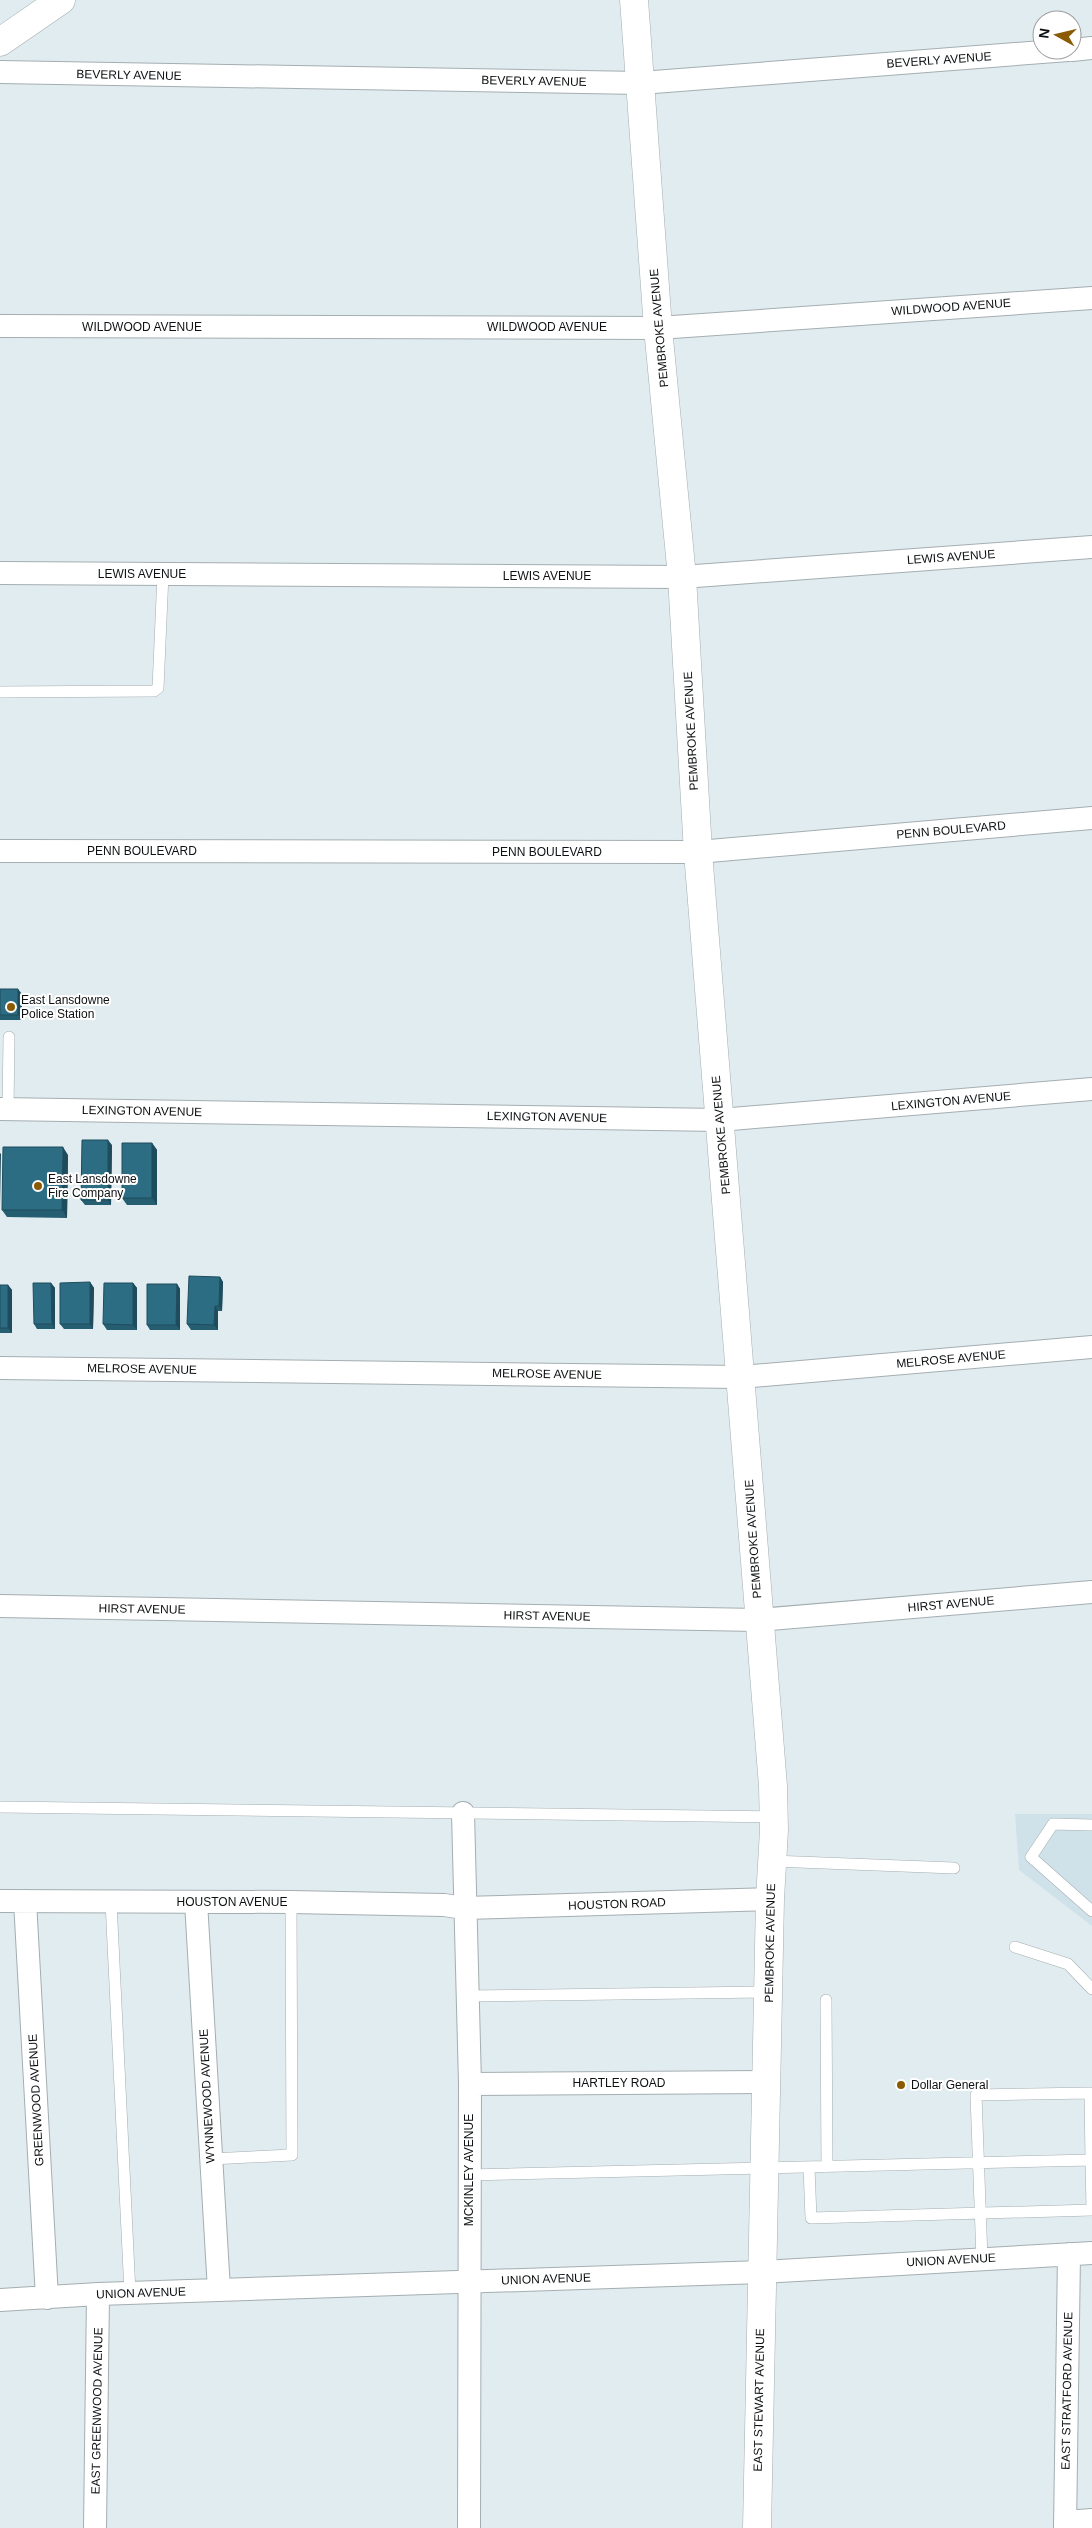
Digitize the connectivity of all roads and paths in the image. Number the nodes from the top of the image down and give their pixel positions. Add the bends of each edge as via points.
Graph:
1 (61, 0) edge
2 (634, 0) edge
3 (34, 9) edge
4 (0, 42) edge
5 (1032, 53) edge
6 (0, 72) edge
7 (641, 83) junction
8 (1092, 298) edge
9 (0, 326) edge
10 (658, 328) junction
11 (1092, 547) edge
12 (0, 573) edge
13 (163, 574) junction
14 (682, 576) junction
15 (0, 692) edge
16 (1092, 818) edge
17 (0, 851) edge
18 (698, 852) junction
19 (9, 1037) dead end
20 (1092, 1089) edge
21 (4, 1109) edge
22 (720, 1120) junction
23 (1092, 1347) edge
24 (0, 1368) edge
25 (741, 1376) junction
26 (1092, 1592) edge
27 (0, 1606) edge
28 (758, 1620) junction
29 (0, 1807) edge
30 (463, 1813) junction
31 (774, 1817) junction
32 (1092, 1825) edge
33 (772, 1861) junction
34 (954, 1868) dead end
35 (770, 1900) junction
36 (0, 1901) edge
37 (25, 1902) junction
38 (112, 1902) junction
39 (196, 1902) junction
40 (291, 1902) junction
41 (464, 1908) junction
42 (1092, 1911) edge
43 (1015, 1947) dead end
44 (1092, 1989) edge
45 (769, 1992) junction
46 (467, 1996) junction
47 (826, 2000) dead end
48 (768, 2082) junction
49 (470, 2084) junction
50 (1091, 2092) edge
51 (211, 2159) junction
52 (1091, 2160) edge
53 (979, 2163) junction
54 (809, 2167) junction
55 (827, 2167) junction
56 (765, 2168) junction
57 (469, 2175) junction
58 (1092, 2210) edge
59 (982, 2213) junction
60 (1092, 2253) edge
61 (1069, 2254) junction
62 (982, 2259) junction
63 (762, 2272) junction
64 (469, 2281) junction
65 (219, 2290) junction
66 (130, 2293) junction
67 (98, 2294) junction
68 (46, 2298) junction
69 (0, 2300) edge
70 (1092, 2520) edge
71 (1065, 2525) edge
72 (95, 2528) edge
73 (469, 2528) edge
74 (757, 2528) edge

1 - 3 street
2 - 7 street, PEMBROKE AVENUE
3 - 4 street
5 - 7 street, BEVERLY AVENUE
6 - 7 street, BEVERLY AVENUE
7 - 10 street, PEMBROKE AVENUE
8 - 10 street, WILDWOOD AVENUE
9 - 10 street, WILDWOOD AVENUE
10 - 14 street, PEMBROKE AVENUE
11 - 14 street, LEWIS AVENUE
12 - 13 street, LEWIS AVENUE
13 - 14 street, LEWIS AVENUE
13 - 15 lane via 158,688 154,691
14 - 18 street, PEMBROKE AVENUE
16 - 18 street, PENN BOULEVARD
17 - 18 street, PENN BOULEVARD
18 - 22 street, PEMBROKE AVENUE
19 - 21 lane
20 - 22 street, LEXINGTON AVENUE
21 - 22 street, LEXINGTON AVENUE
22 - 25 street, PEMBROKE AVENUE
23 - 25 street, MELROSE AVENUE
24 - 25 street, MELROSE AVENUE
25 - 28 street, PEMBROKE AVENUE
26 - 28 street, HIRST AVENUE
27 - 28 street, HIRST AVENUE
28 - 31 street, PEMBROKE AVENUE
29 - 30 lane
30 - 31 lane
30 - 41 street, MCKINLEY AVENUE
31 - 33 street, PEMBROKE AVENUE
32 - 42 lane via 1053,1824 1031,1857
33 - 34 lane
33 - 35 street, PEMBROKE AVENUE
35 - 41 street, HOUSTON ROAD
35 - 45 street, PEMBROKE AVENUE
36 - 37 street, HOUSTON AVENUE
37 - 38 street, HOUSTON AVENUE
37 - 68 street, GREENWOOD AVENUE
38 - 39 street, HOUSTON AVENUE
38 - 66 lane
39 - 40 street, HOUSTON AVENUE
39 - 51 street, WYNNEWOOD AVENUE
40 - 41 street, HOUSTON AVENUE
40 - 51 lane via 292,2154
41 - 46 street, MCKINLEY AVENUE
43 - 44 lane via 1068,1964
45 - 46 lane
45 - 48 street, PEMBROKE AVENUE
46 - 49 street, MCKINLEY AVENUE
47 - 55 lane
48 - 49 street, HARTLEY ROAD
48 - 56 street, PEMBROKE AVENUE
49 - 57 street, MCKINLEY AVENUE
50 - 52 lane
50 - 53 lane via 976,2094
51 - 65 street, WYNNEWOOD AVENUE
52 - 53 lane
52 - 58 lane
53 - 55 lane
53 - 59 lane
54 - 55 lane
54 - 56 lane
54 - 59 lane via 811,2218
56 - 57 lane
56 - 63 street, PEMBROKE AVENUE
57 - 64 street, MCKINLEY AVENUE
58 - 59 lane
59 - 62 lane
60 - 61 street, UNION AVENUE
61 - 62 street, UNION AVENUE
61 - 71 street, EAST STRATFORD AVENUE
62 - 63 street, UNION AVENUE
63 - 64 street, UNION AVENUE
63 - 74 street, EAST STEWART AVENUE
64 - 65 street, UNION AVENUE
64 - 73 street, MCKINLEY AVENUE
65 - 66 street, UNION AVENUE
66 - 67 street, UNION AVENUE
67 - 68 street, UNION AVENUE
67 - 72 street, EAST GREENWOOD AVENUE
68 - 69 street, UNION AVENUE
70 - 71 street

